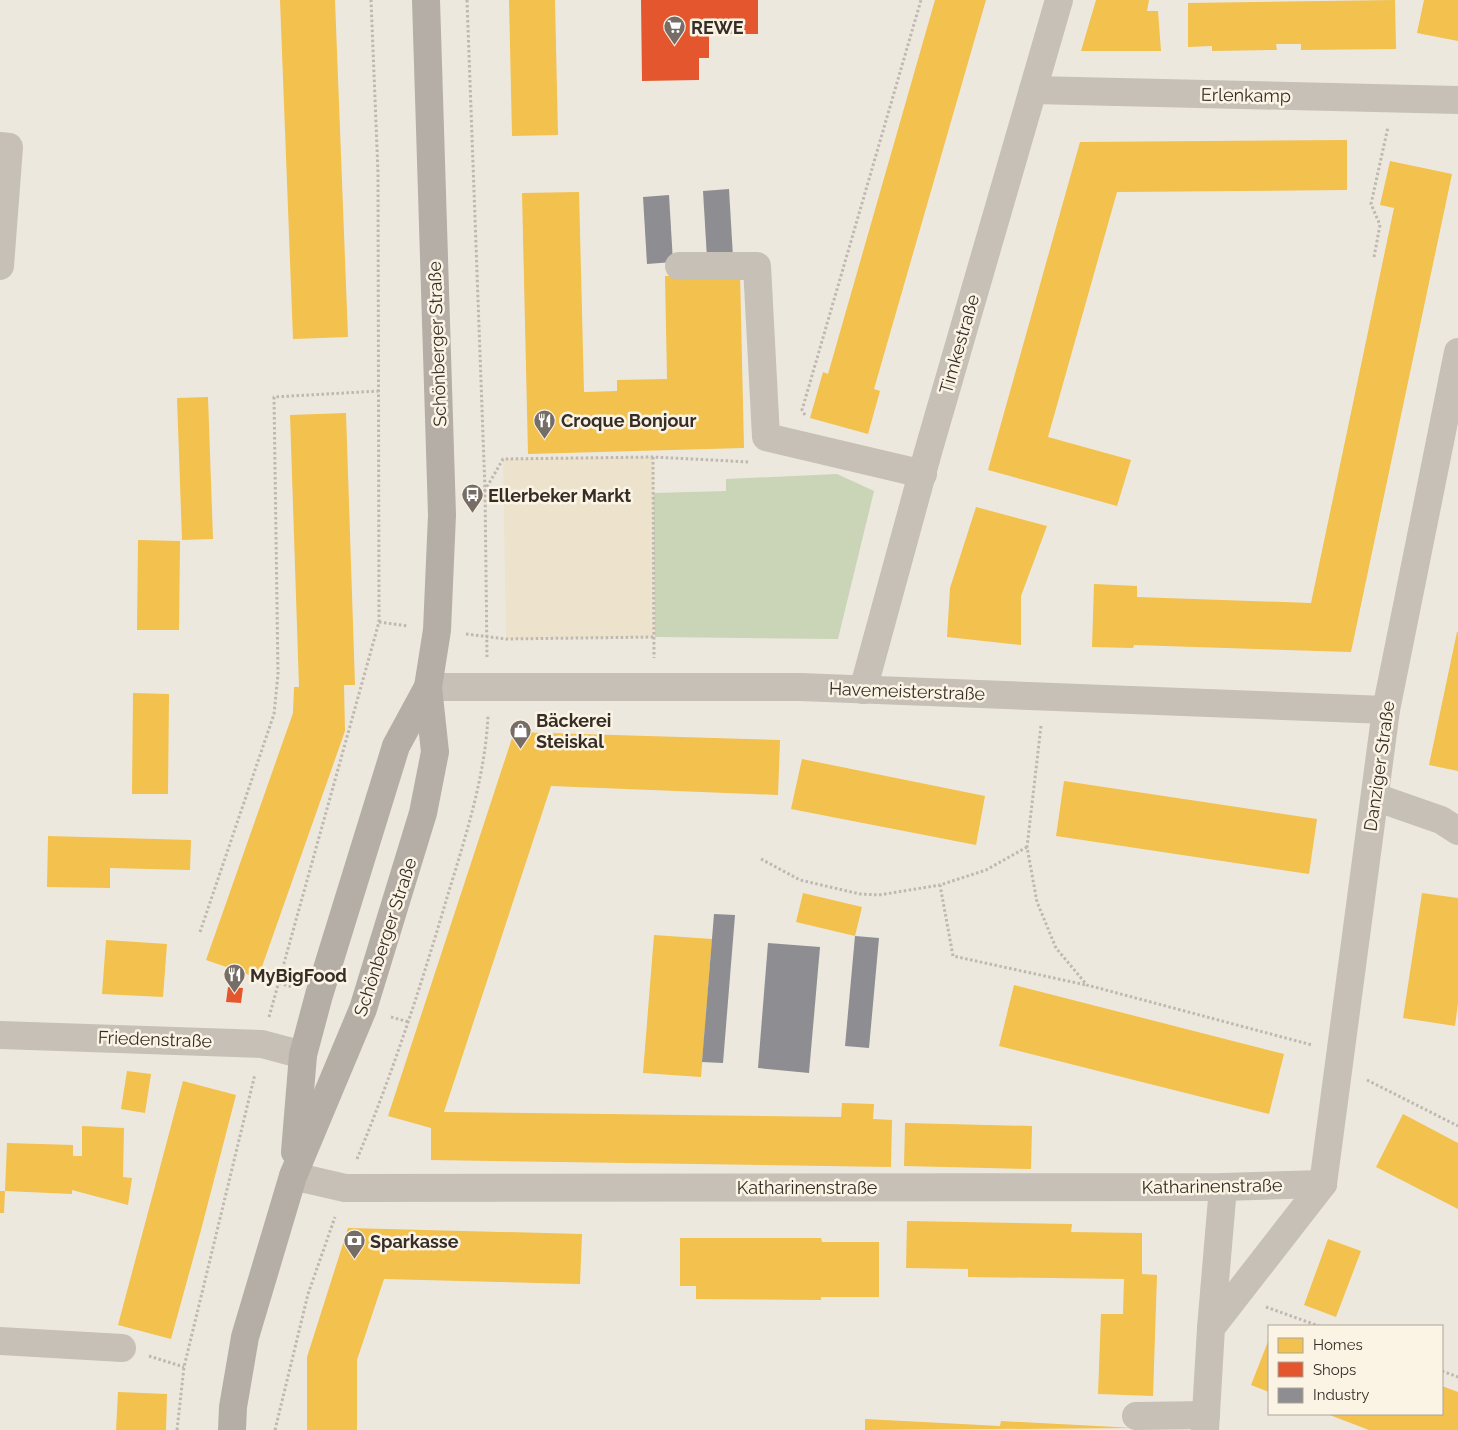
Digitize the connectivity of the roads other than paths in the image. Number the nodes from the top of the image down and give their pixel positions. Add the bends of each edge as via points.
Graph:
1 (426, 0) edge
2 (1060, 0) edge
3 (1033, 90) junction
4 (1458, 100) edge
5 (0, 146) edge
6 (0, 266) edge
7 (680, 266) dead end
8 (1458, 352) edge
9 (922, 474) junction
10 (428, 687) junction
11 (863, 690) junction
12 (1386, 710) junction
13 (1375, 797) junction
14 (1458, 831) edge
15 (2, 1033) edge
16 (303, 1056) junction
17 (293, 1176) junction
18 (1323, 1184) junction
19 (1223, 1187) junction
20 (1211, 1328) junction
21 (0, 1341) edge
22 (122, 1348) road end
23 (1136, 1416) dead end
24 (1206, 1423) edge
25 (232, 1430) edge

1 - 10 main road, Schönberger Straße via 442,515 437,630
2 - 3 street, Timkestraße
3 - 4 street, Erlenkamp
3 - 9 street, Timkestraße
5 - 6 street via 9,147
7 - 9 street via 757,266 766,437
8 - 12 street, Danziger Straße
9 - 11 street, Timkestraße
10 - 11 street, Havemeisterstraße via 800,687
10 - 16 main road, Schönberger Straße via 396,746 328,963
10 - 17 main road, Schönberger Straße via 435,752 424,813 363,1009
11 - 12 street, Havemeisterstraße
12 - 13 street, Danziger Straße
13 - 14 street via 1441,820
13 - 18 street, Danziger Straße
15 - 16 street, Friedenstraße via 262,1044
16 - 17 main road, Schönberger Straße
17 - 19 street, Katharinenstraße via 345,1188
17 - 25 main road, Schönberger Straße via 245,1337
18 - 19 street, Katharinenstraße
18 - 20 street
19 - 20 street
20 - 24 street
21 - 22 street
23 - 24 street

